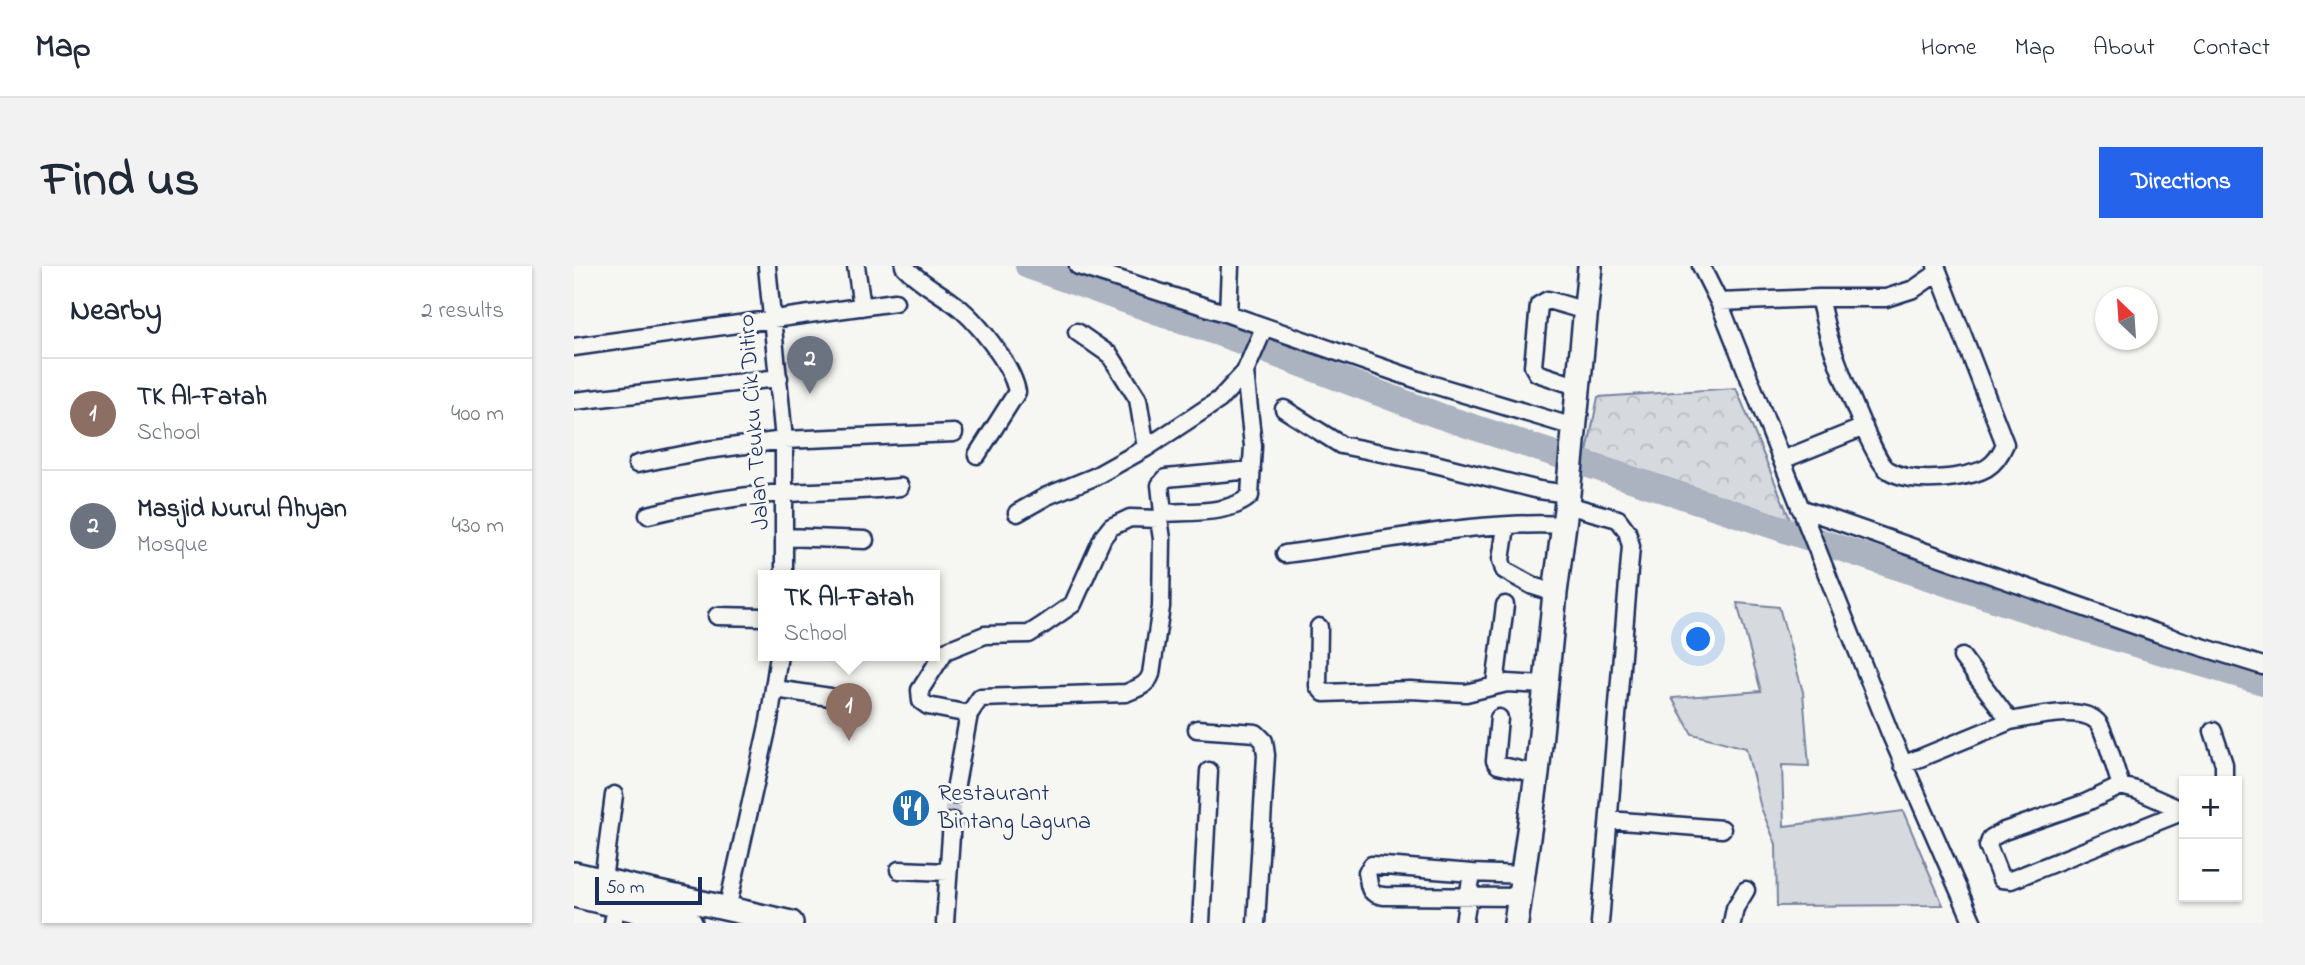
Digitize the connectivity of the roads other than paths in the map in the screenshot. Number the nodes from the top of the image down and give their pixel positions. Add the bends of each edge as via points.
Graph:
1 (767, 266) edge
2 (856, 266) edge
3 (904, 266) edge
4 (1078, 266) edge
5 (1230, 266) edge
6 (1590, 266) edge
7 (1701, 266) edge
8 (1937, 270) edge
9 (1819, 298) junction
10 (895, 302) dead end
11 (1719, 302) junction
12 (862, 307) junction
13 (1586, 311) junction
14 (1228, 314) junction
15 (771, 320) junction
16 (1077, 332) dead end
17 (1262, 334) junction
18 (574, 347) edge
19 (1247, 367) junction
20 (779, 378) junction
21 (1578, 387) junction
22 (574, 401) edge
23 (1284, 409) dead end
24 (1864, 427) junction
25 (1574, 430) junction
26 (954, 433) dead end
27 (784, 440) junction
28 (1146, 448) junction
29 (977, 456) dead end
30 (1782, 460) junction
31 (637, 464) dead end
32 (1252, 470) junction
33 (900, 488) dead end
34 (784, 493) junction
35 (1567, 508) junction
36 (1802, 511) junction
37 (1017, 513) dead end
38 (648, 515) dead end
39 (1161, 516) junction
40 (1506, 527) junction
41 (785, 537) junction
42 (865, 540) dead end
43 (1285, 554) dead end
44 (784, 570) edge
45 (1555, 593) junction
46 (1505, 605) dead end
47 (717, 616) dead end
48 (758, 617) edge
49 (1319, 627) dead end
50 (1962, 657) dead end
51 (940, 659) edge
52 (778, 661) edge
53 (939, 661) edge
54 (2263, 667) edge
55 (1495, 685) junction
56 (1545, 685) junction
57 (775, 689) junction
58 (830, 696) dead end
59 (969, 714) junction
60 (1499, 718) dead end
61 (2010, 721) junction
62 (1197, 729) dead end
63 (2213, 731) dead end
64 (1903, 765) junction
65 (1209, 771) dead end
66 (1537, 775) junction
67 (2224, 776) edge
68 (2121, 786) junction
69 (614, 795) dead end
70 (954, 795) tunnel mouth
71 (2179, 809) edge
72 (2179, 813) edge
73 (1609, 820) junction
74 (952, 821) tunnel mouth
75 (1723, 829) dead end
76 (900, 870) dead end
77 (948, 872) junction
78 (1472, 873) junction
79 (574, 874) edge
80 (603, 880) junction
81 (1746, 890) dead end
82 (574, 895) edge
83 (1469, 898) junction
84 (1520, 908) edge
85 (727, 910) junction
86 (615, 914) edge
87 (690, 923) edge
88 (790, 923) edge
89 (945, 923) edge
90 (1201, 923) edge
91 (1256, 923) edge
92 (1464, 923) edge
93 (1600, 923) edge
94 (1732, 923) edge
95 (1973, 923) edge

1 - 15 street, Jalan Teuku Cik Ditiro
2 - 12 street
3 - 29 street via 979,327 1014,380 1017,392
4 - 14 street
5 - 14 street
6 - 13 highway
7 - 11 street
8 - 9 street via 1914,289 1886,298
8 - 24 street via 2005,444 2000,456 1979,473 1938,480 1901,476 1885,469
9 - 11 street
9 - 24 street
10 - 12 street
11 - 30 street
12 - 15 street
13 - 21 highway
13 - 21 street via 1548,300 1539,306 1537,373
14 - 17 street
15 - 18 street
15 - 20 street, Jalan Teuku Cik Ditiro
16 - 28 street via 1110,355 1139,399
17 - 19 street
17 - 25 street
19 - 28 street via 1219,400
19 - 32 street
20 - 22 street
20 - 27 street, Jalan Teuku Cik Ditiro
21 - 25 highway
23 - 35 street via 1341,445 1539,490
24 - 30 street
25 - 35 highway
26 - 27 street
27 - 31 street
27 - 34 street, Jalan Teuku Cik Ditiro
28 - 37 street
30 - 36 street
32 - 39 street via 1250,496 1241,504
32 - 39 street via 1166,478 1160,485
33 - 34 street
34 - 38 street
34 - 41 street, Jalan Teuku Cik Ditiro
35 - 40 street via 1540,524
35 - 45 highway
35 - 73 street via 1618,519 1631,546
36 - 54 street
36 - 64 street
39 - 51 street via 1130,518 1111,527 1073,604 1043,625 1029,634 985,635 945,651
39 - 59 street via 1161,607 1151,674 1144,686 1126,693 981,698
40 - 43 street
40 - 45 street via 1504,570
41 - 42 street
41 - 44 street, Jalan Teuku Cik Ditiro
45 - 56 highway
46 - 55 street
47 - 48 street
49 - 55 street via 1318,686 1324,693 1466,693
50 - 61 street
52 - 57 street
53 - 59 street via 920,690 921,701
55 - 56 street
56 - 66 highway
57 - 58 street
57 - 85 street
59 - 70 street
60 - 66 street via 1495,761
61 - 64 street
61 - 68 street via 2084,714 2098,723
62 - 91 street via 1256,733 1264,741
63 - 67 street
64 - 95 street
65 - 90 street
66 - 84 highway
68 - 71 street
68 - 72 street via 1991,838 1988,846 2001,879 2011,880
69 - 80 street
73 - 75 street
73 - 93 street
74 - 77 street
76 - 77 street
77 - 89 street
78 - 83 street
78 - 83 street via 1372,865 1367,872 1374,895
78 - 84 street
79 - 80 highway
80 - 85 highway
81 - 94 street via 1734,908
82 - 86 highway
83 - 84 street
83 - 92 street
85 - 88 highway
86 - 87 highway

